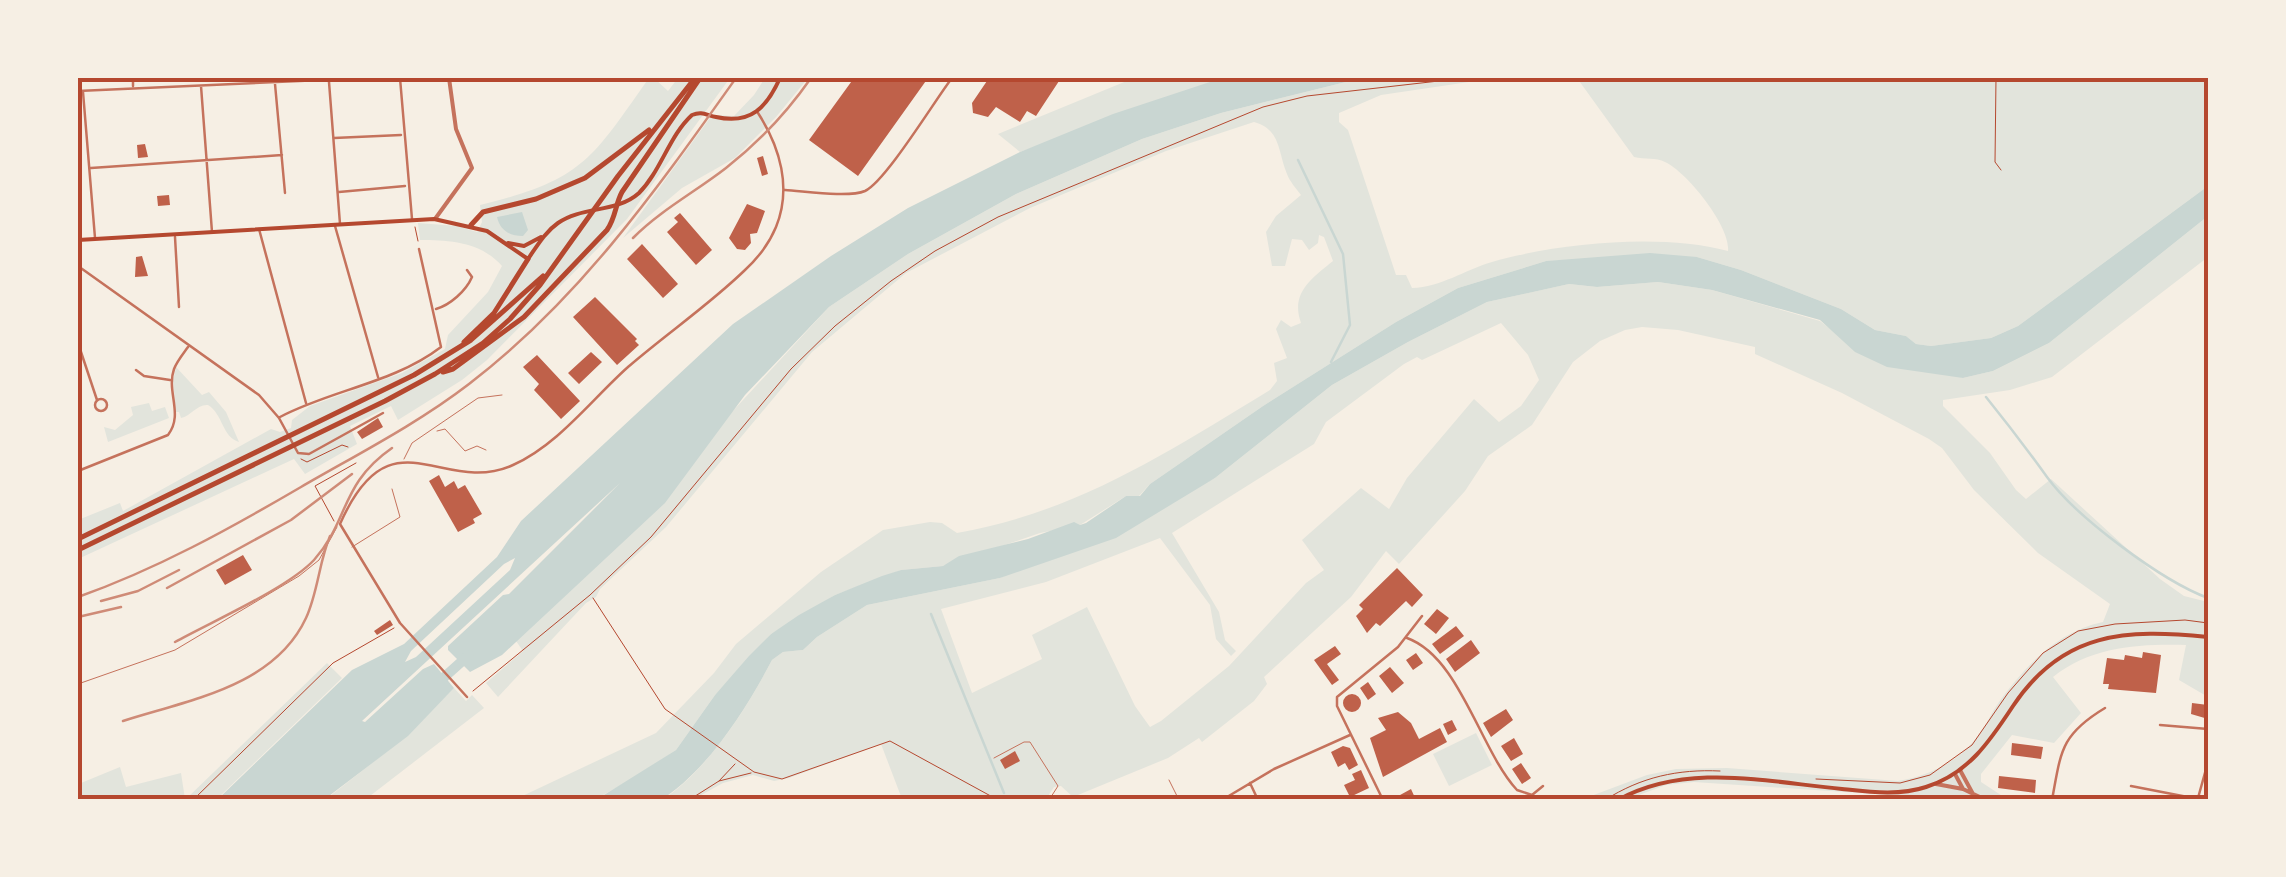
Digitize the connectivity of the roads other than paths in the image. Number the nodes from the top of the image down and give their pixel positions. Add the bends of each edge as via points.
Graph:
1 (133, 78) edge
2 (163, 78) edge
3 (221, 78) edge
4 (367, 78) edge
5 (400, 78) edge
6 (448, 78) edge
7 (698, 78) edge
8 (780, 78) edge
9 (952, 78) edge
10 (286, 80) edge
11 (329, 81) junction
12 (275, 83) junction
13 (222, 84) junction
14 (201, 85) junction
15 (164, 86) junction
16 (134, 88) junction
17 (80, 91) edge
18 (758, 113) junction
19 (655, 127) junction
20 (404, 135) junction
21 (333, 138) junction
22 (282, 155) junction
23 (208, 160) junction
24 (90, 168) junction
25 (408, 186) junction
26 (784, 190) junction
27 (337, 192) junction
28 (286, 193) dead end
29 (615, 205) junction
30 (435, 219) junction
31 (412, 220) junction
32 (337, 224) junction
33 (471, 225) junction
34 (258, 228) junction
35 (212, 232) junction
36 (175, 235) junction
37 (495, 236) junction
38 (544, 236) junction
39 (78, 240) edge
40 (96, 240) junction
41 (420, 249) road end
42 (528, 259) junction
43 (78, 266) edge
44 (467, 270) dead end
45 (549, 270) junction
46 (180, 307) dead end
47 (434, 309) junction
48 (78, 343) edge
49 (189, 346) junction
50 (458, 348) junction
51 (136, 370) dead end
52 (436, 374) junction
53 (379, 380) junction
54 (172, 381) junction
55 (502, 394) dead end
56 (97, 400) dead end
57 (306, 403) junction
58 (384, 413) dead end
59 (278, 418) junction
60 (434, 431) junction
61 (486, 450) dead end
62 (403, 462) junction
63 (78, 472) edge
64 (392, 489) dead end
65 (340, 524) junction
66 (78, 539) edge
67 (352, 546) junction
68 (78, 550) edge
69 (1422, 616) dead end
70 (1406, 638) junction
71 (2208, 638) edge
72 (78, 684) edge
73 (467, 696) road end
74 (2104, 708) dead end
75 (2160, 725) dead end
76 (2208, 730) edge
77 (1352, 734) junction
78 (994, 758) dead end
79 (2208, 762) edge
80 (1958, 772) junction
81 (2206, 777) edge
82 (1169, 780) dead end
83 (1250, 782) junction
84 (1936, 784) junction
85 (1542, 786) dead end
86 (2131, 786) dead end
87 (1962, 790) junction
88 (1973, 794) junction
89 (1526, 797) edge
90 (2198, 799) edge
91 (1049, 800) edge
92 (1178, 800) edge
93 (1222, 800) edge
94 (1258, 800) edge
95 (1383, 800) edge
96 (1618, 800) edge
97 (1986, 800) edge
98 (2052, 800) edge

1 - 16 street
2 - 15 street
3 - 13 street
4 - 11 street
5 - 20 street
6 - 30 street via 456,130 472,168
7 - 19 highway
7 - 29 highway
8 - 18 main road
9 - 26 street via 868,189
10 - 11 street
10 - 12 street
11 - 21 street
12 - 13 street
12 - 22 street
13 - 14 street
14 - 15 street
14 - 23 street
15 - 16 street
16 - 17 street
17 - 24 street
18 - 26 street via 777,148
18 - 29 main road via 734,120 692,115 645,186
19 - 33 highway via 586,178 483,212
19 - 45 highway
20 - 21 street
20 - 25 street
21 - 27 street
22 - 23 street
22 - 28 street
23 - 24 street
23 - 35 street
24 - 40 street
25 - 27 street
25 - 31 street
26 - 62 street via 777,225 760,254 527,458 475,472
27 - 32 street
29 - 38 main road via 568,217
29 - 52 highway via 607,230 524,317
30 - 31 main road
30 - 33 main road
31 - 32 main road
32 - 34 main road
32 - 53 street
33 - 37 main road
34 - 35 main road
34 - 57 street
35 - 36 main road
36 - 40 main road
36 - 46 street
37 - 38 main road via 524,246
37 - 42 main road
38 - 42 main road
39 - 40 main road
41 - 47 street
42 - 50 highway via 494,313
43 - 49 street
44 - 47 street via 470,282
45 - 50 highway
45 - 52 highway via 503,326
47 - 53 street via 441,347
48 - 56 street
49 - 54 street
49 - 59 street via 259,395
50 - 66 highway
51 - 54 street
52 - 68 highway
53 - 57 street
54 - 63 street via 176,419 168,435
55 - 60 lane via 478,398
57 - 59 street
58 - 59 street via 310,454 298,454
60 - 61 lane via 445,429 462,450
60 - 62 lane via 412,443
62 - 65 street via 363,485
64 - 67 lane via 400,517
65 - 67 street
65 - 72 lane via 320,560 299,576 175,650
67 - 73 street via 400,623
69 - 70 street
70 - 77 street via 1339,692 1336,706
70 - 89 street via 1442,666 1510,783
71 - 80 main road via 2125,634 2074,648 2026,688
74 - 98 street via 2064,743
75 - 76 street
77 - 83 street
77 - 95 street
78 - 91 lane via 1030,742 1058,786
79 - 81 street
80 - 84 main road
80 - 87 street
80 - 88 street
81 - 90 street
82 - 92 lane
83 - 93 street
83 - 94 street
84 - 87 street
84 - 96 main road via 1890,792 1694,777 1649,785
85 - 89 street
86 - 90 street
87 - 88 street
88 - 97 street

